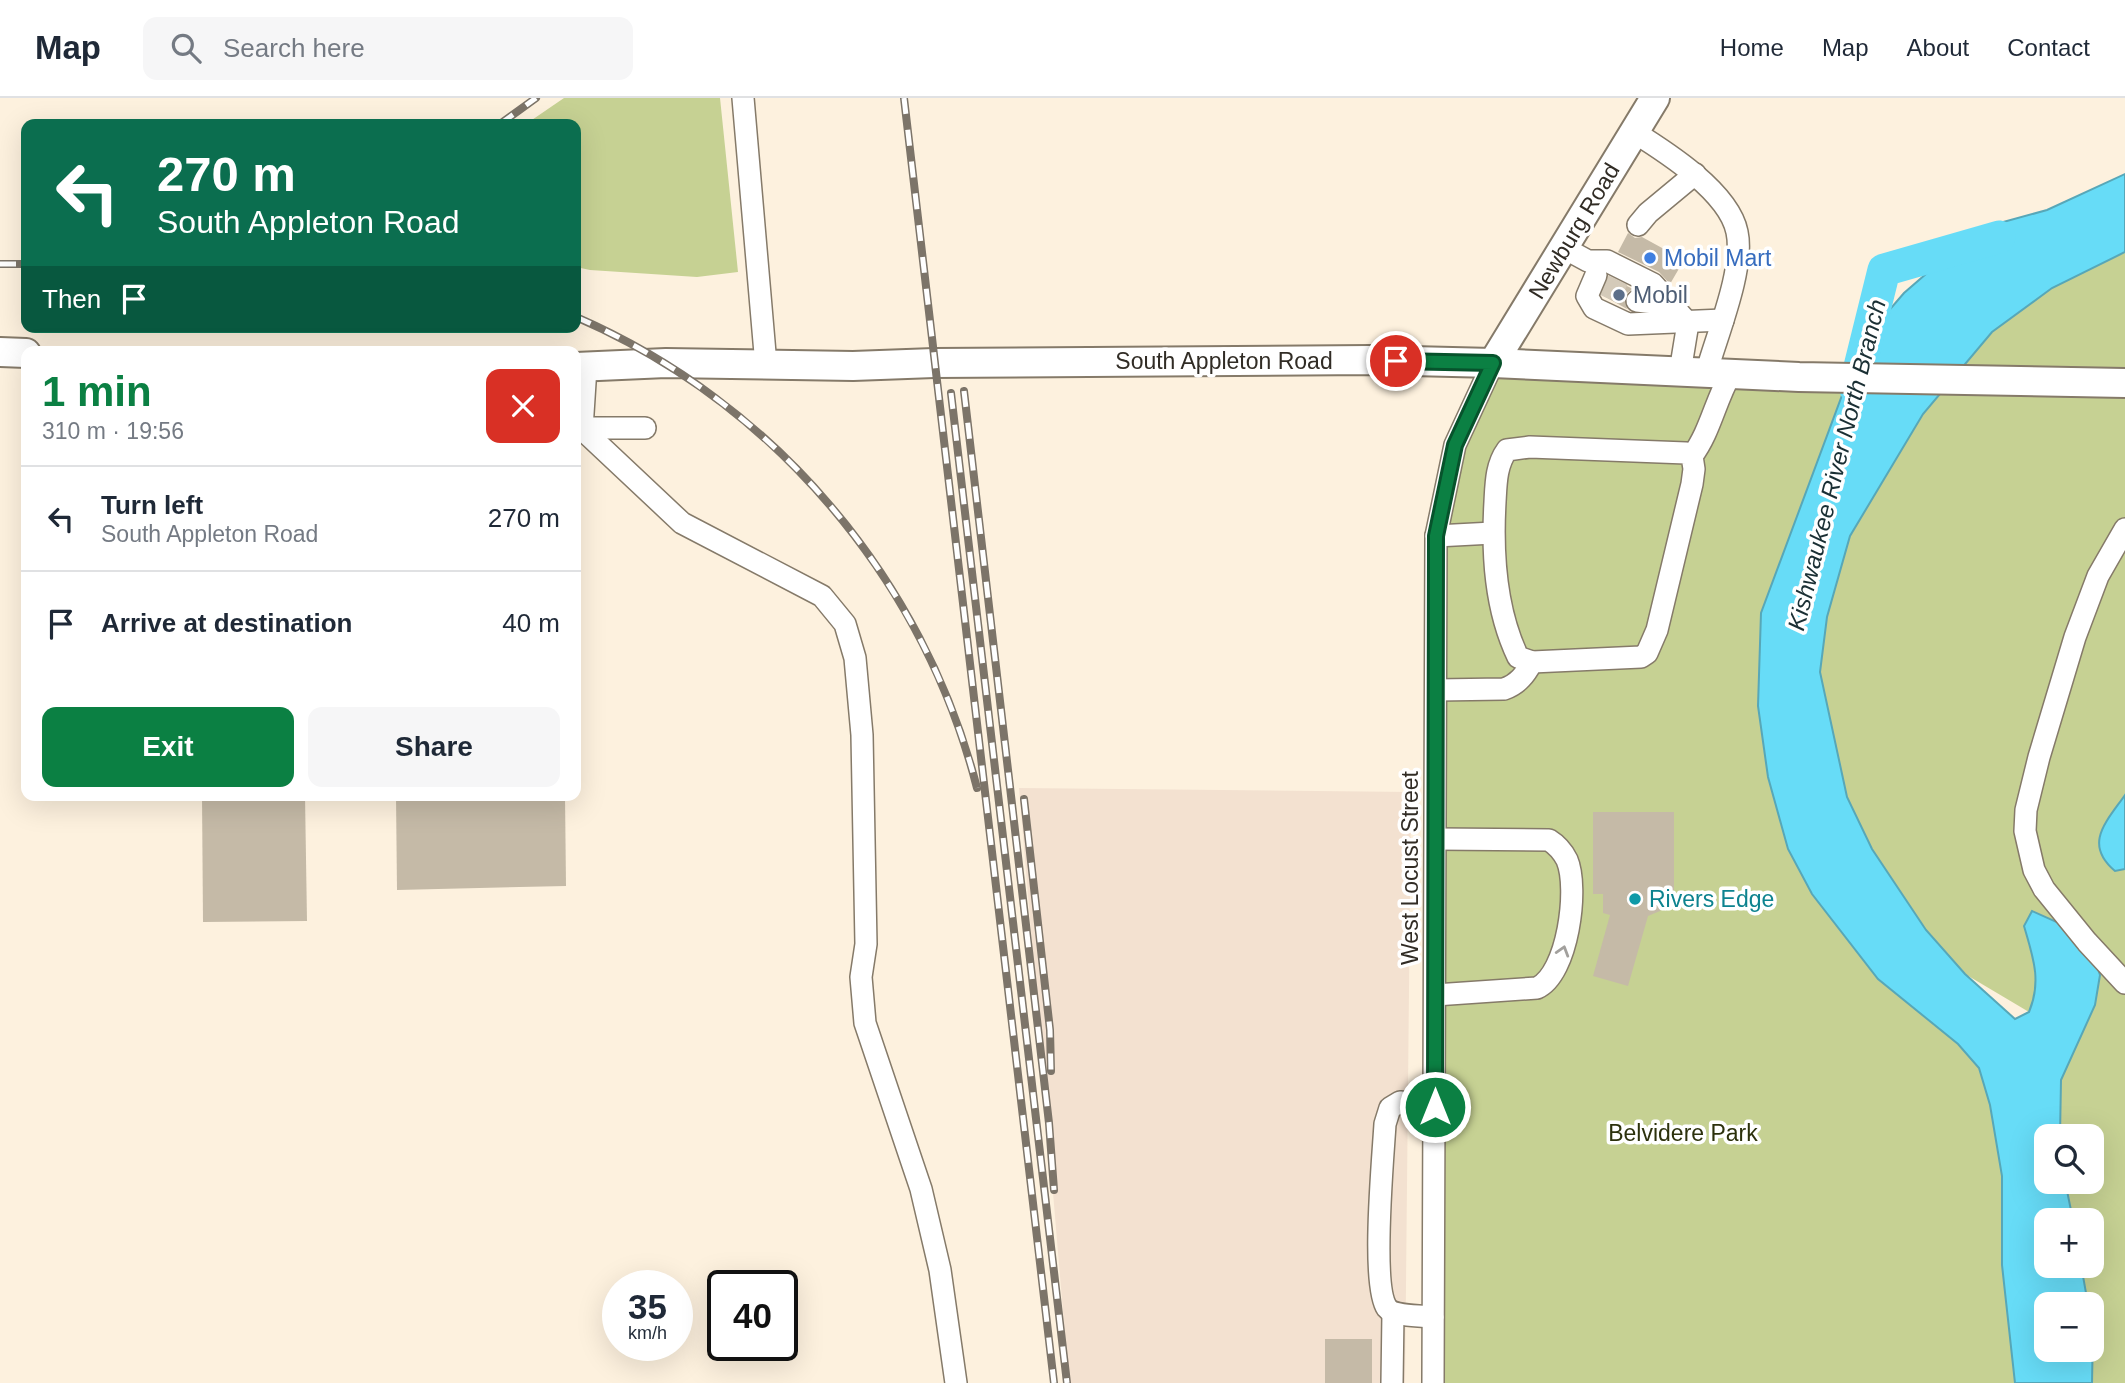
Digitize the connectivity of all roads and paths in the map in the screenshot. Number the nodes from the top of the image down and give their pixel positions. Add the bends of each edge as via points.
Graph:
1 (743, 98) edge
2 (1655, 98) edge
3 (1634, 132) junction
4 (1695, 174) junction
5 (1639, 225) dead end
6 (1588, 267) junction
7 (1637, 302) tunnel mouth
8 (1672, 305) junction
9 (1723, 320) junction
10 (1688, 323) junction
11 (0, 352) edge
12 (21, 352) edge
13 (1493, 363) junction
14 (766, 365) junction
15 (581, 367) edge
16 (1705, 374) junction
17 (2125, 383) edge
18 (645, 428) dead end
19 (581, 429) edge
20 (581, 431) edge
21 (1692, 456) junction
22 (2125, 529) edge
23 (1493, 533) junction
24 (1436, 536) junction
25 (1532, 662) junction
26 (1437, 690) junction
27 (1436, 839) junction
28 (2125, 983) edge
29 (1435, 995) junction
30 (1435, 1107) junction
31 (1393, 1313) junction
32 (1433, 1317) junction
33 (956, 1383) edge
34 (1392, 1383) edge
35 (1433, 1383) edge

1 - 14 street
2 - 3 main road, Newburg Road
3 - 4 street
3 - 6 main road, Newburg Road
4 - 5 street
4 - 9 street via 1737,229 1738,247
6 - 8 street via 1607,261 1653,284
6 - 10 street via 1587,296 1594,308 1628,324
6 - 13 main road, Newburg Road
7 - 8 street
8 - 10 street
9 - 10 street
9 - 16 street
10 - 16 street
11 - 12 main road
13 - 14 main road, South Appleton Road
13 - 16 main road, South Appleton Road
13 - 24 street, West Locust Street via 1455,445
14 - 15 main road, South Appleton Road
16 - 17 main road, South Appleton Road
16 - 21 street via 1718,396 1704,440
18 - 19 street
20 - 33 street via 682,523 822,596 845,624 855,658 862,735 866,944 861,977 865,1023 921,1189 940,1270
21 - 23 street via 1507,450 1499,466
21 - 25 street via 1692,484 1657,630 1647,653 1641,657
22 - 28 street via 2098,576 2074,637 2039,757 2025,831 2044,889
23 - 24 street
23 - 25 street via 1494,563 1510,640 1518,657
24 - 26 street, West Locust Street
25 - 26 street via 1524,676 1504,690
26 - 27 street, West Locust Street
27 - 29 street, West Locust Street
29 -> 27 street via 1547,984 1562,956 1569,928 1570,880 1568,863 1549,840
29 - 30 street, West Locust Street
30 - 31 street via 1400,1102 1390,1108 1385,1125 1378,1278 1386,1307
30 - 32 street, West Locust Street
31 - 32 street
31 - 34 street
32 - 35 street, West Locust Street

